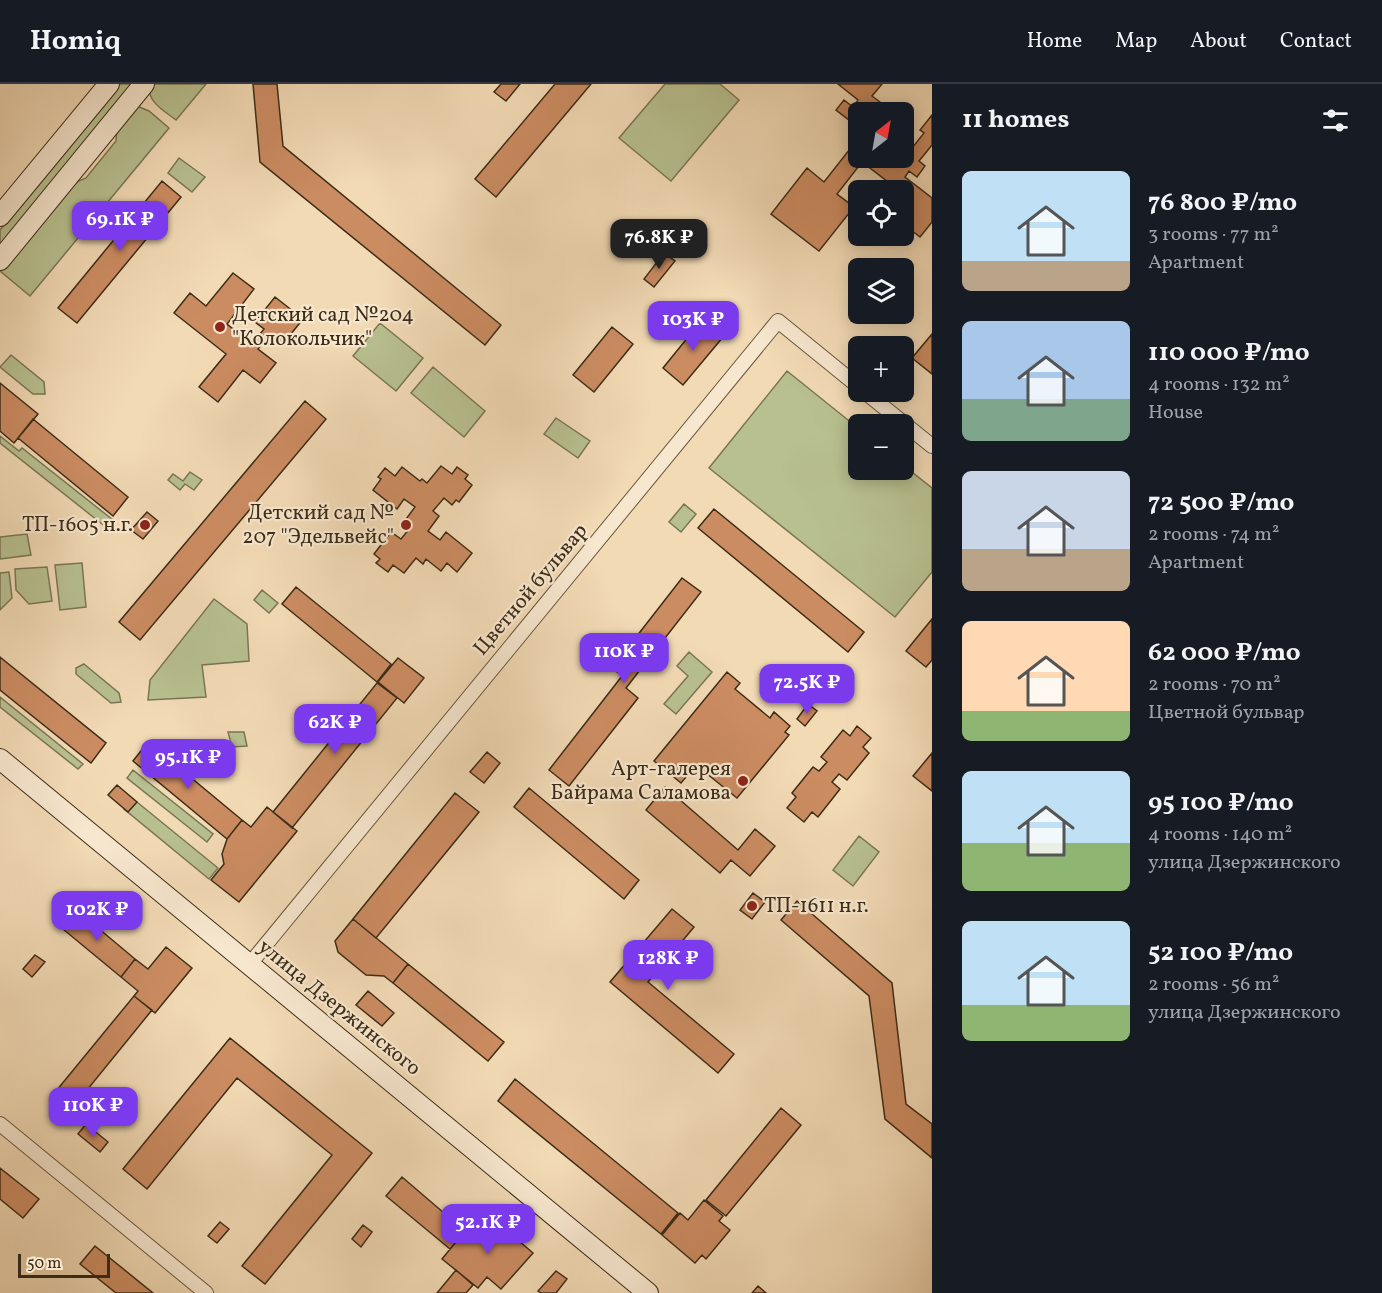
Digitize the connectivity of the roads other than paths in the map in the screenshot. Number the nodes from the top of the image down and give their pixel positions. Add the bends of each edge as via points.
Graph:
1 (109, 84) edge
2 (144, 84) edge
3 (0, 216) edge
4 (0, 260) edge
5 (848, 378) edge
6 (877, 402) edge
7 (932, 446) edge
8 (0, 759) edge
9 (249, 965) junction
10 (0, 1124) edge
11 (206, 1293) edge
12 (648, 1293) edge

1 - 3 main road
2 - 4 main road
5 - 9 street, Цветной бульвар via 778,321
6 - 7 street
8 - 9 main road, улица Дзержинского
9 - 12 main road, улица Дзержинского
10 - 11 street

